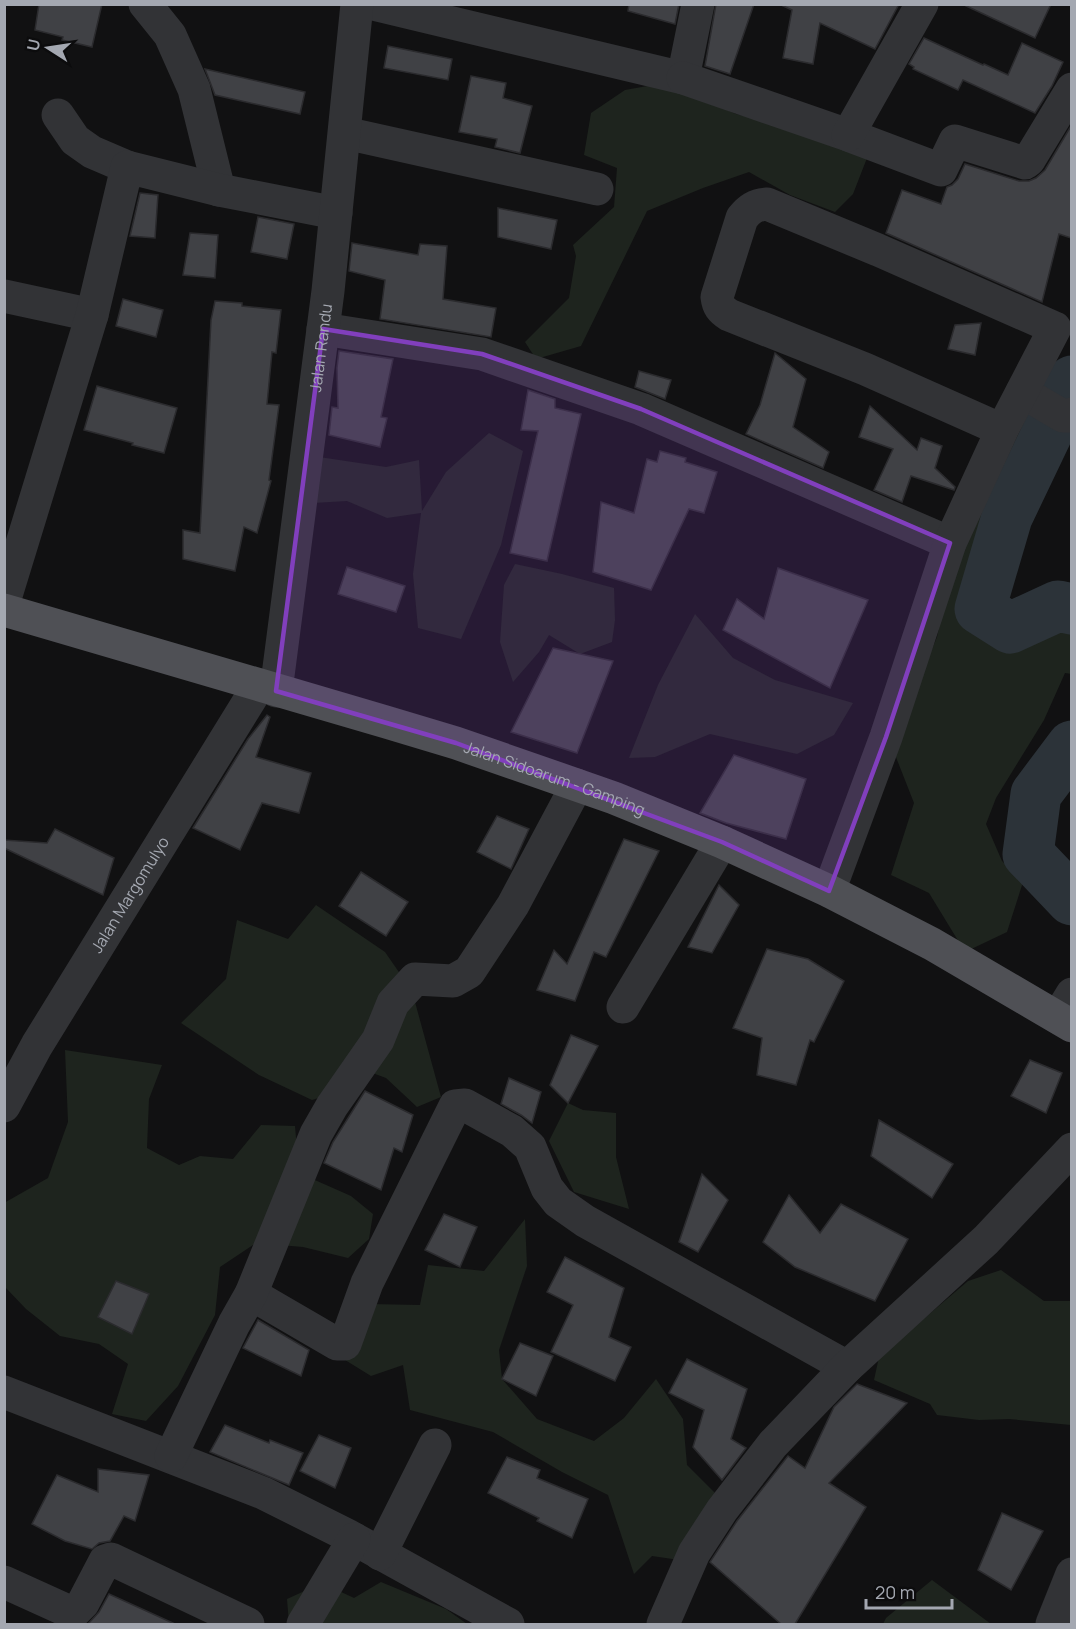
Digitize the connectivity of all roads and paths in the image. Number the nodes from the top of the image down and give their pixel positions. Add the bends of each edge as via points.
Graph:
1 (145, 4) edge
2 (357, 4) edge
3 (373, 4) edge
4 (698, 4) edge
5 (922, 4) edge
6 (683, 78) junction
7 (1071, 89) edge
8 (58, 116) dead end
9 (345, 134) junction
10 (848, 135) junction
11 (127, 167) junction
12 (597, 189) dead end
13 (219, 190) junction
14 (336, 213) junction
15 (4, 296) edge
16 (92, 315) junction
17 (323, 329) junction
18 (1058, 411) edge
19 (1002, 430) junction
20 (950, 543) junction
21 (4, 602) edge
22 (4, 610) edge
23 (268, 688) junction
24 (577, 785) junction
25 (722, 842) junction
26 (828, 891) junction
27 (623, 1007) dead end
28 (1067, 1012) edge
29 (4, 1107) edge
30 (1071, 1149) edge
31 (251, 1294) junction
32 (847, 1367) junction
33 (4, 1392) edge
34 (435, 1445) dead end
35 (171, 1456) junction
36 (367, 1546) junction
37 (1071, 1574) edge
38 (4, 1582) edge
39 (67, 1618) edge
40 (248, 1624) edge
41 (303, 1624) edge
42 (508, 1624) edge
43 (663, 1624) edge
44 (1052, 1624) edge

1 - 13 street via 170,35 194,89
2 - 9 street, Jalan Randu
3 - 6 street
4 - 6 street
5 - 10 street
6 - 10 street
7 - 10 street via 1025,163 954,141 941,170
8 - 11 street via 75,140
9 - 12 street
9 - 14 street, Jalan Randu
11 - 13 street
11 - 16 street
13 - 14 street
14 - 17 street, Jalan Randu
15 - 16 street
16 - 21 street
17 - 20 street via 482,354 641,409
17 - 23 street, Jalan Randu
18 - 19 street
18 - 19 street via 1055,328 767,204 758,205 742,218 717,297 722,310
19 - 20 street
20 - 26 street via 886,737
22 - 23 main road, Jalan Sidoarum - Gamping
23 - 24 main road, Jalan Sidoarum - Gamping via 456,743
23 - 29 street, Jalan Margomulyo via 37,1045
24 - 25 main road, Jalan Sidoarum - Gamping
24 - 31 street via 513,905 469,972 453,981 415,979 393,1002 378,1040 316,1134
25 - 26 main road, Jalan Sidoarum - Gamping
25 - 27 street
26 - 28 main road, Jalan Sidoarum - Gamping
30 - 32 street via 986,1240
31 - 32 street via 337,1344 345,1344 367,1283 455,1106 465,1105 512,1131 530,1147 547,1188 558,1202 585,1221
31 - 35 street
32 - 43 street via 773,1444 722,1510 694,1553
33 - 35 street
34 - 36 street
35 - 36 street via 263,1493
36 - 41 street
36 - 42 street
37 - 44 street
38 - 39 street
39 - 40 street via 78,1609 105,1562 111,1559

